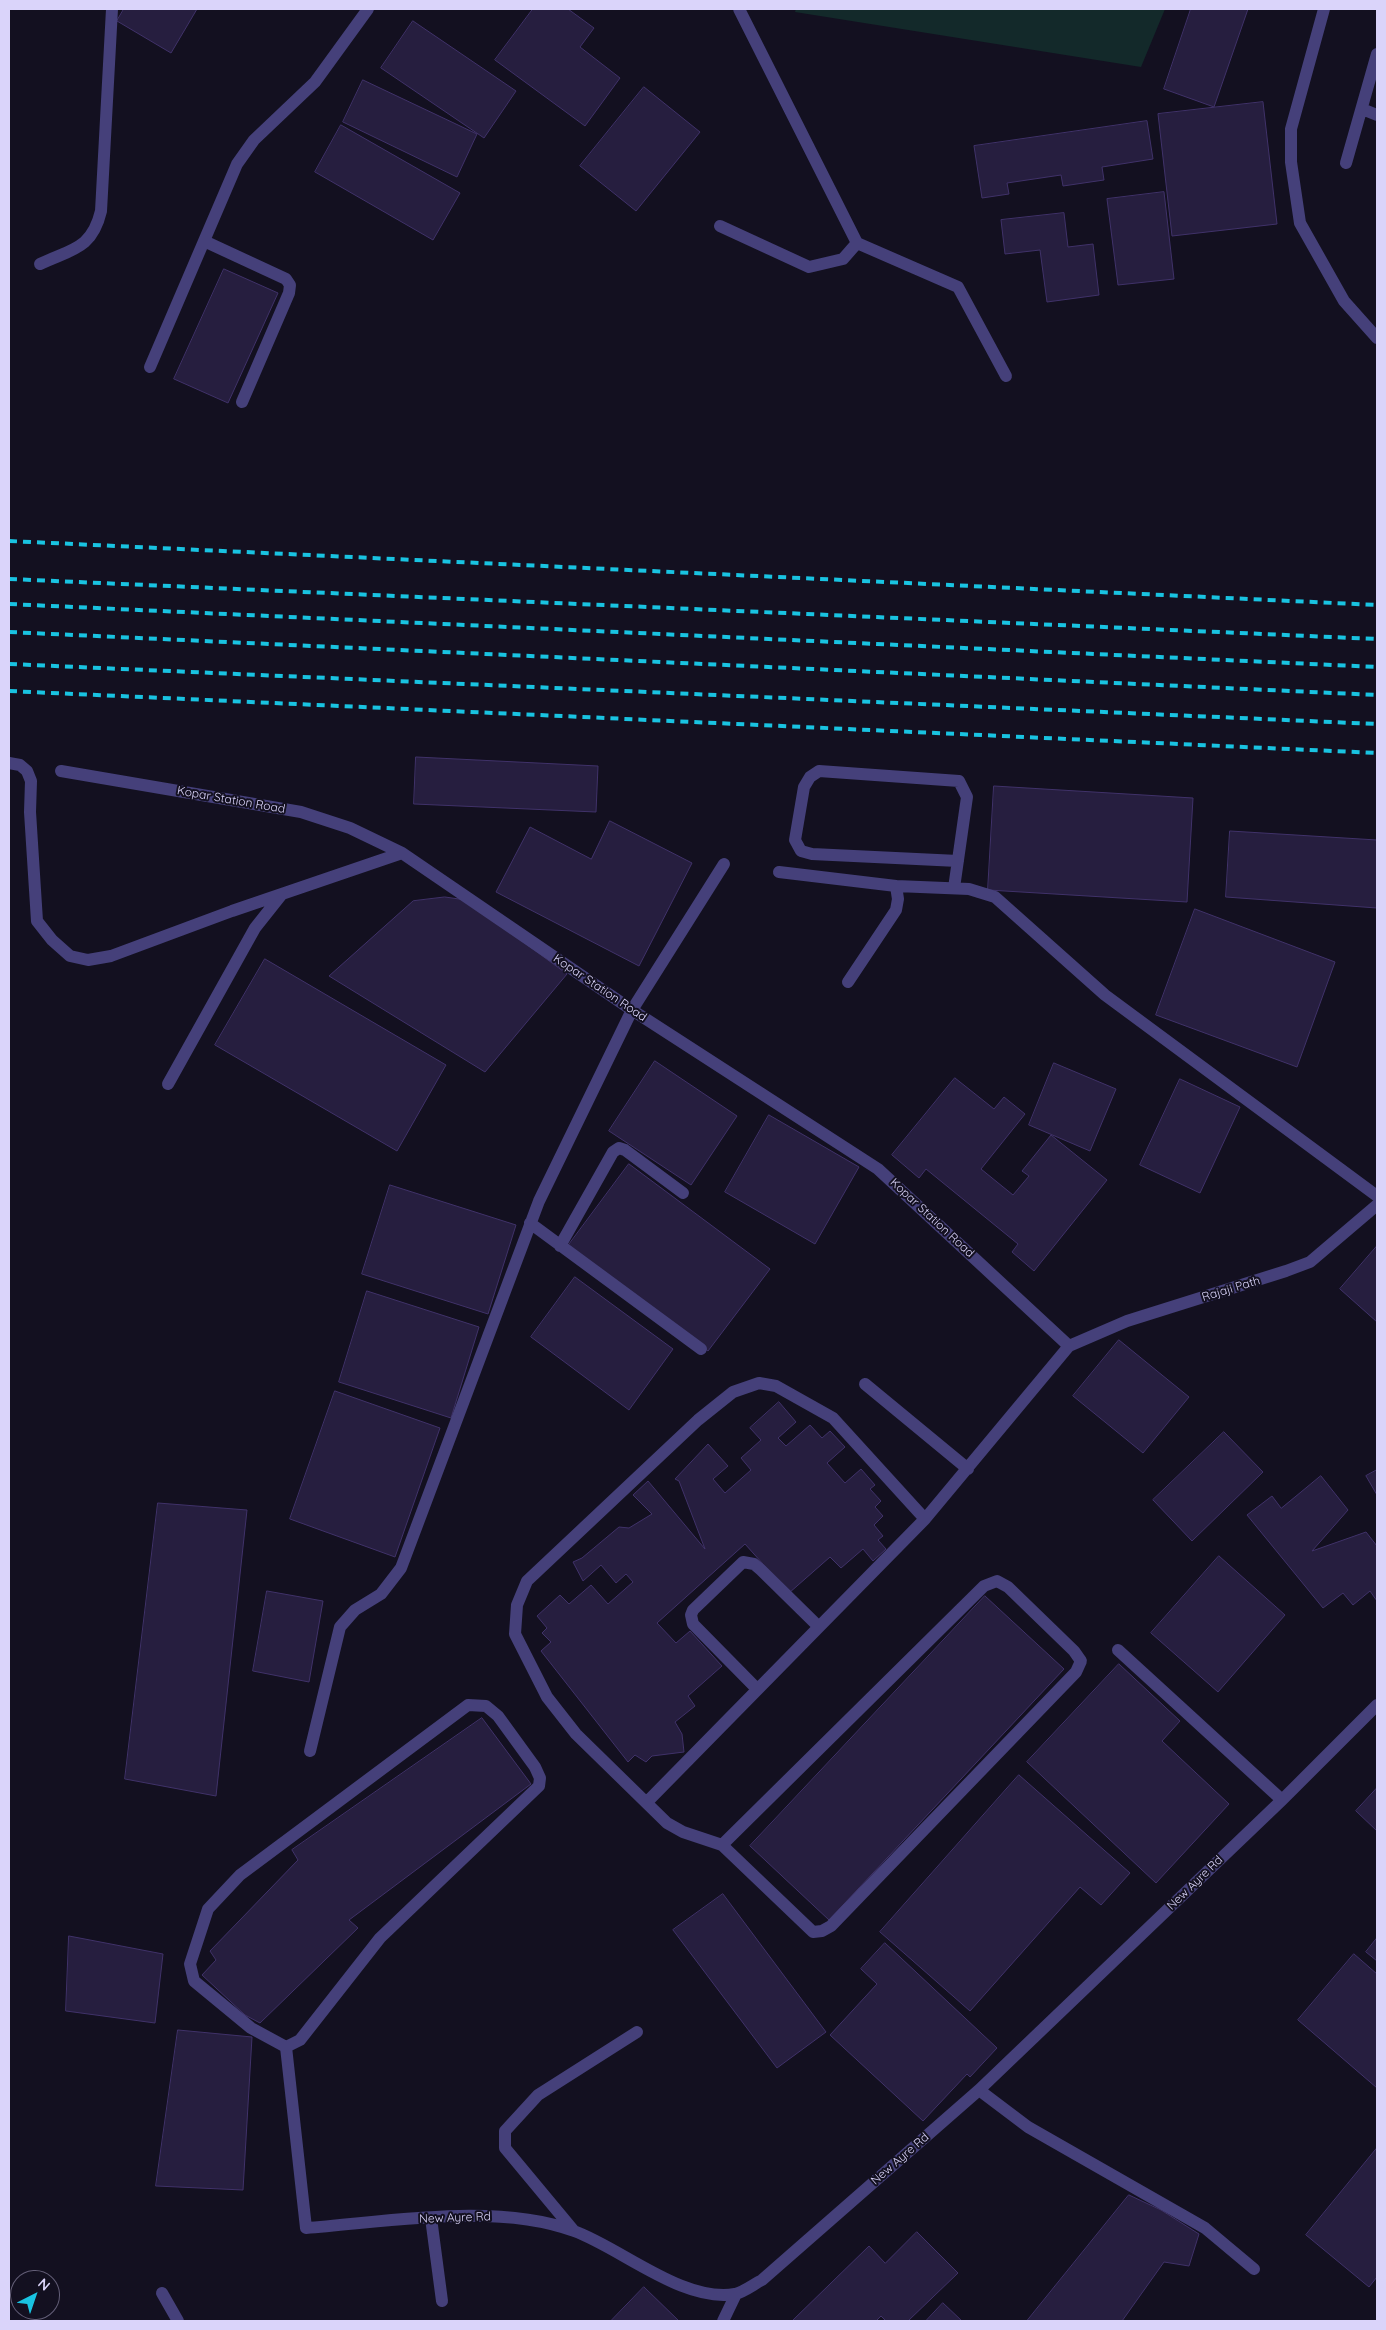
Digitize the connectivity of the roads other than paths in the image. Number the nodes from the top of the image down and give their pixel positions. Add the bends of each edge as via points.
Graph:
1 (112, 9) edge
2 (368, 9) edge
3 (739, 9) edge
4 (1324, 9) edge
5 (1377, 54) edge
6 (1362, 109) junction
7 (1377, 115) edge
8 (1346, 164) dead end
9 (720, 226) dead end
10 (204, 241) junction
11 (857, 243) junction
12 (40, 264) dead end
13 (1377, 338) edge
14 (150, 367) dead end
15 (1006, 376) dead end
16 (242, 402) dead end
17 (9, 764) edge
18 (61, 771) dead end
19 (402, 853) junction
20 (958, 861) junction
21 (724, 864) dead end
22 (779, 872) dead end
23 (896, 886) junction
24 (954, 888) junction
25 (282, 894) junction
26 (848, 982) dead end
27 (632, 1010) junction
28 (168, 1084) dead end
29 (683, 1193) dead end
30 (1377, 1196) edge
31 (1377, 1205) edge
32 (530, 1223) junction
33 (560, 1246) junction
34 (1069, 1346) junction
35 (701, 1349) dead end
36 (865, 1384) dead end
37 (968, 1469) junction
38 (925, 1519) junction
39 (818, 1626) junction
40 (1118, 1650) dead end
41 (756, 1689) junction
42 (1377, 1705) edge
43 (310, 1751) dead end
44 (1282, 1800) junction
45 (647, 1802) junction
46 (722, 1845) junction
47 (638, 2032) dead end
48 (286, 2047) junction
49 (979, 2090) junction
50 (431, 2218) junction
51 (574, 2231) junction
52 (1254, 2270) dead end
53 (162, 2294) dead end
54 (736, 2294) junction
55 (442, 2301) dead end
56 (178, 2321) edge
57 (723, 2321) edge

1 - 12 street via 101,211 97,228 86,243
2 - 10 street via 315,82 254,140 237,164
3 - 11 street
4 - 13 street via 1290,129 1300,223 1344,301
5 - 6 street
6 - 7 street
6 - 8 street
9 - 11 street via 809,267 843,259
10 - 14 street
10 - 16 street via 286,279 290,285 290,293
11 - 15 street via 958,288
17 - 25 street via 20,765 31,781 37,921 70,956 88,960 111,956
18 - 19 street, Kopar Station Road via 301,812 350,828
19 - 25 street
19 - 27 street, Kopar Station Road
20 - 20 street via 967,797 959,781 819,771 804,787 796,840 801,851
20 - 24 street
21 - 27 street
22 - 23 street
23 - 24 street
23 - 26 street via 896,910
24 - 30 street via 995,897 1105,995
25 - 28 street via 255,928
27 - 32 street
27 - 34 street, Kopar Station Road via 878,1169
29 - 33 street via 619,1148 613,1152
31 - 34 street, Rajaji Path via 1310,1262 1127,1321
32 - 33 street
32 - 43 street via 401,1568 381,1594 355,1610 340,1627
33 - 35 street
34 - 37 street
36 - 37 street
37 - 38 street
38 - 39 street
38 - 45 street via 833,1418 776,1386 759,1383 733,1392 698,1420 527,1581 517,1605 515,1634 547,1697 576,1734
39 - 41 street
39 - 41 street via 754,1564 743,1562 693,1610 693,1624
40 - 44 street
41 - 45 street
42 - 44 street, New Ayre Rd
44 - 49 street, New Ayre Rd
45 - 46 street via 667,1823
46 - 46 street via 984,1586 997,1581 1008,1587 1081,1661 1076,1672 831,1926 822,1931 813,1932
47 - 51 street via 538,2095 505,2131 505,2148
48 - 48 street via 251,2028 194,1981 190,1964 208,1909 240,1875 468,1705 486,1706 498,1716 535,1767 540,1778 539,1786 380,1938 300,2040
48 - 50 street, New Ayre Rd via 306,2228
49 - 52 street via 1028,2127 1205,2228
49 - 54 street, New Ayre Rd via 762,2280
50 - 51 street, New Ayre Rd via 480,2216 534,2221
50 - 55 street
51 - 54 street, New Ayre Rd via 677,2284 712,2294
53 - 56 street
54 - 57 street

